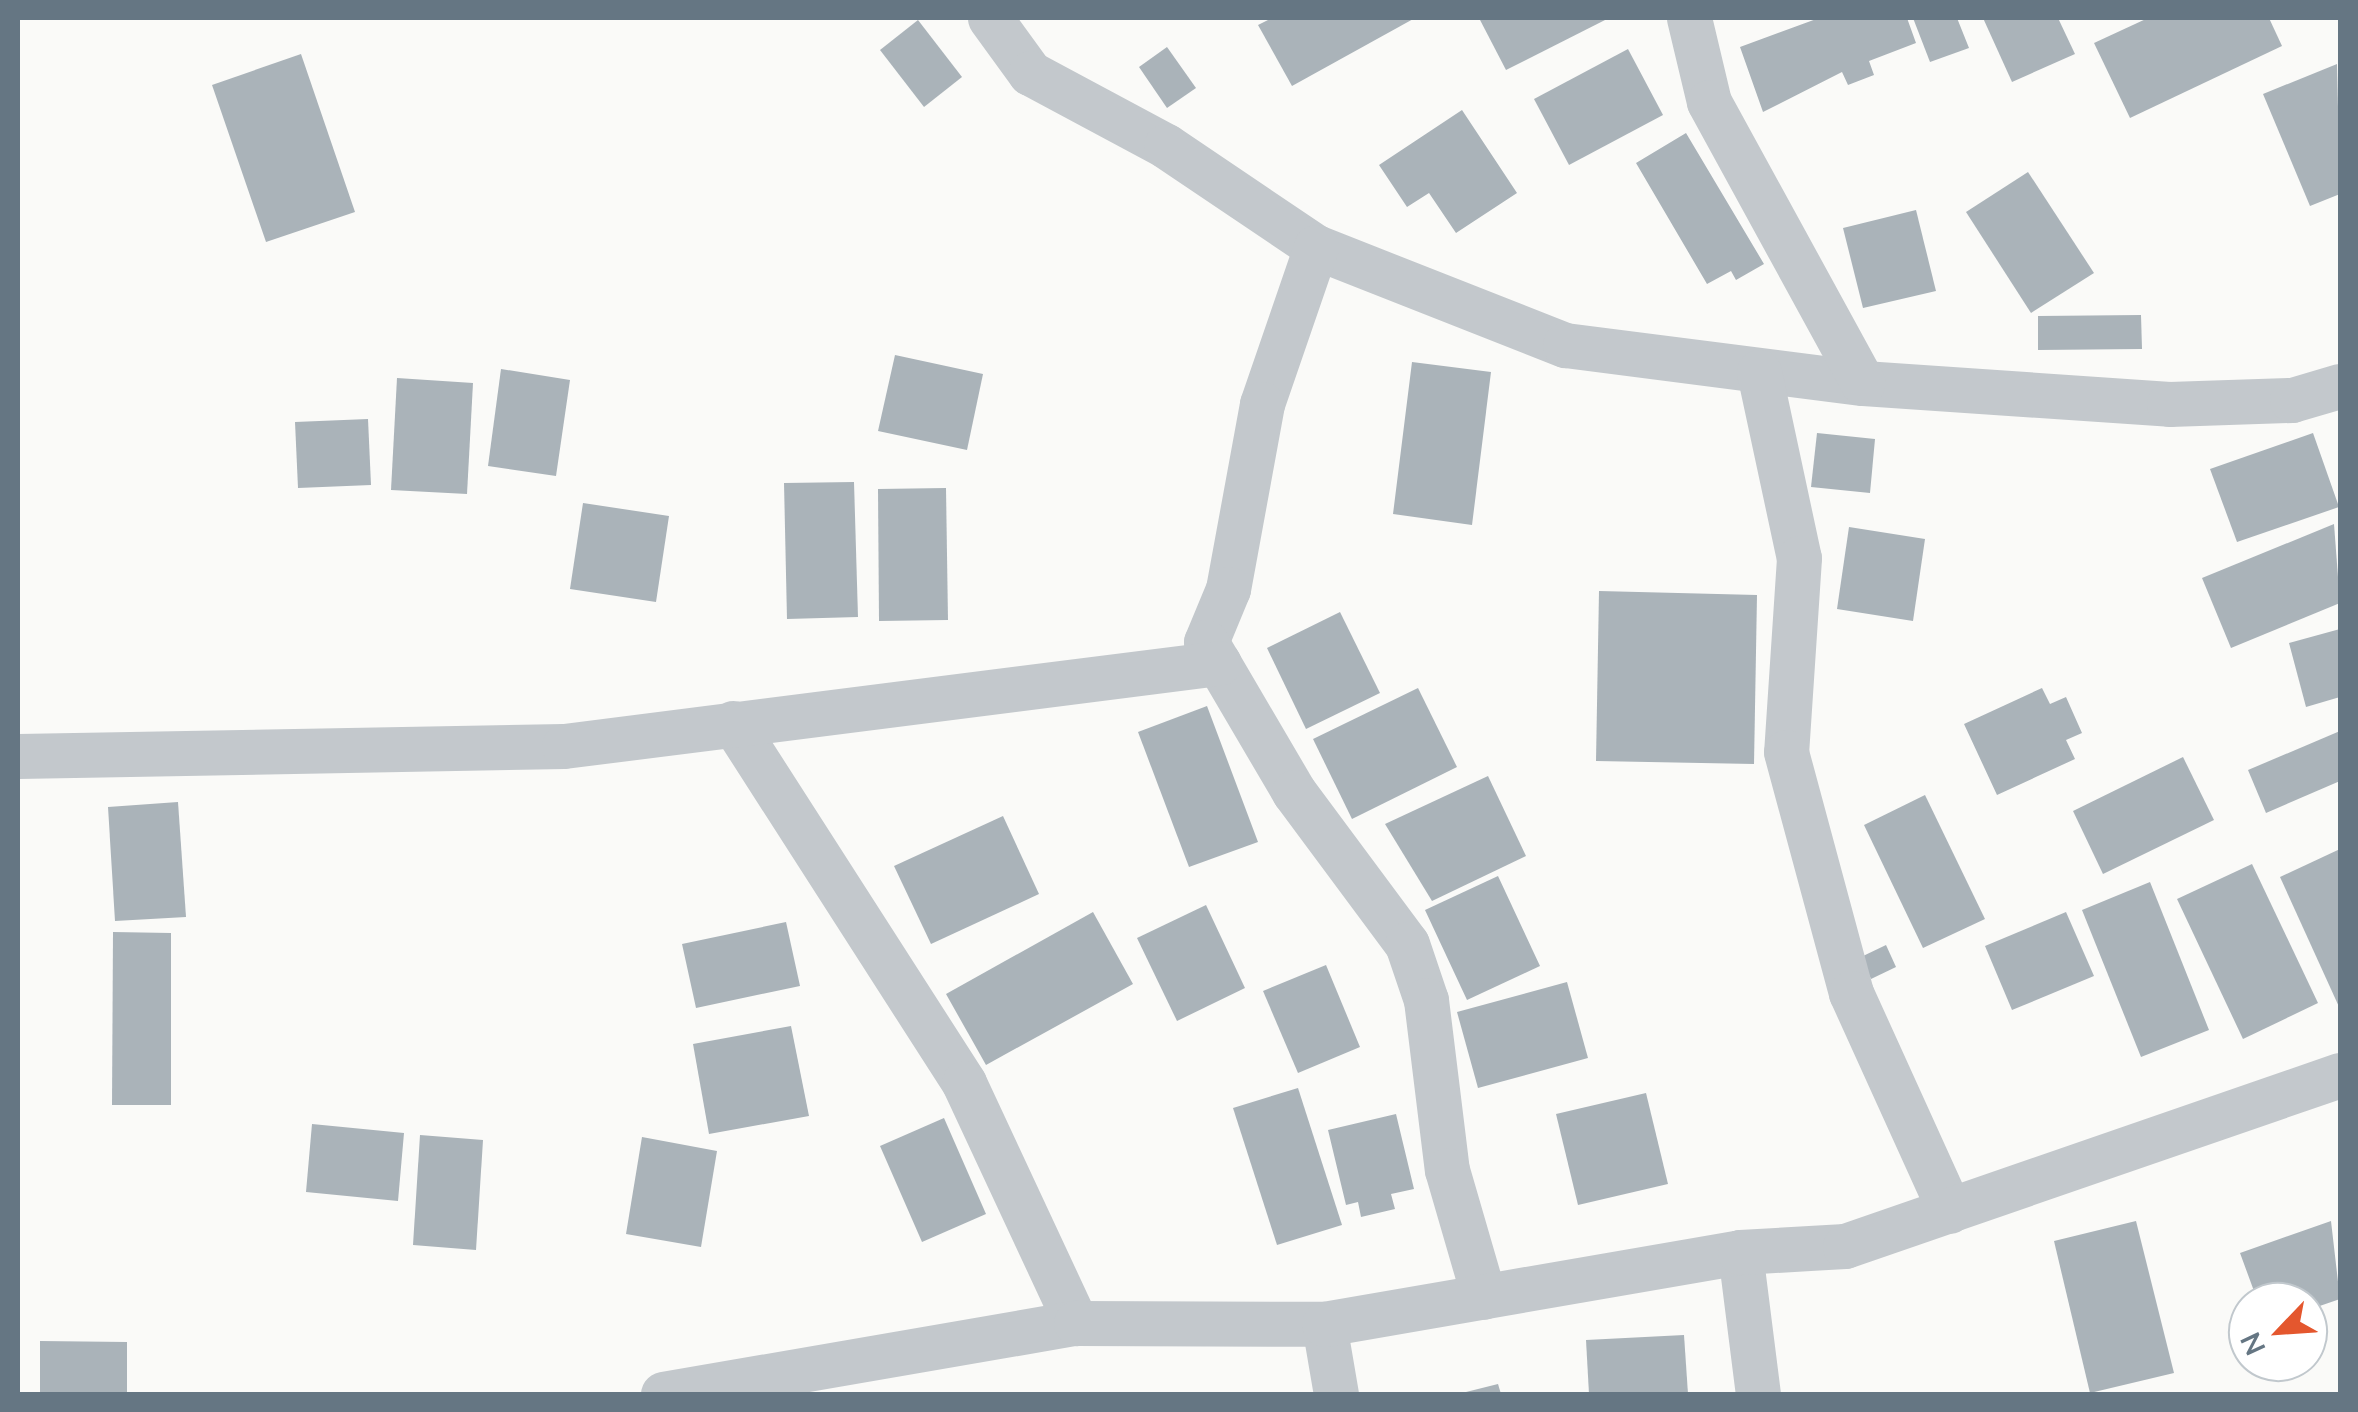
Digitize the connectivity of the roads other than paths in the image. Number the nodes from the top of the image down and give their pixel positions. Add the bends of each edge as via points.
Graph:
1 (990, 18) edge
2 (1688, 18) edge
3 (1316, 247) junction
4 (1759, 372) junction
5 (1863, 383) junction
6 (2340, 386) edge
7 (1218, 663) junction
8 (733, 723) junction
9 (18, 756) edge
10 (2340, 1075) edge
11 (1950, 1211) junction
12 (1740, 1252) junction
13 (1484, 1297) junction
14 (1076, 1322) junction
15 (1324, 1324) junction
16 (662, 1394) edge
17 (1336, 1394) edge
18 (1758, 1394) edge

1 - 3 street via 1030,74 1166,146
2 - 5 street via 1709,102
3 - 4 street via 1565,345
3 - 7 street via 1262,404 1228,588 1206,642
4 - 5 street
4 - 11 street via 1799,558 1786,752 1851,994
5 - 6 street via 2169,404 2292,400
7 - 8 street
7 - 13 street via 1294,792 1407,944 1426,1000 1447,1170
8 - 9 street via 564,746
8 - 14 street via 964,1082
10 - 11 street
11 - 12 street via 1845,1246
12 - 13 street
12 - 18 street
13 - 15 street
14 - 15 street
14 - 16 street
15 - 17 street

